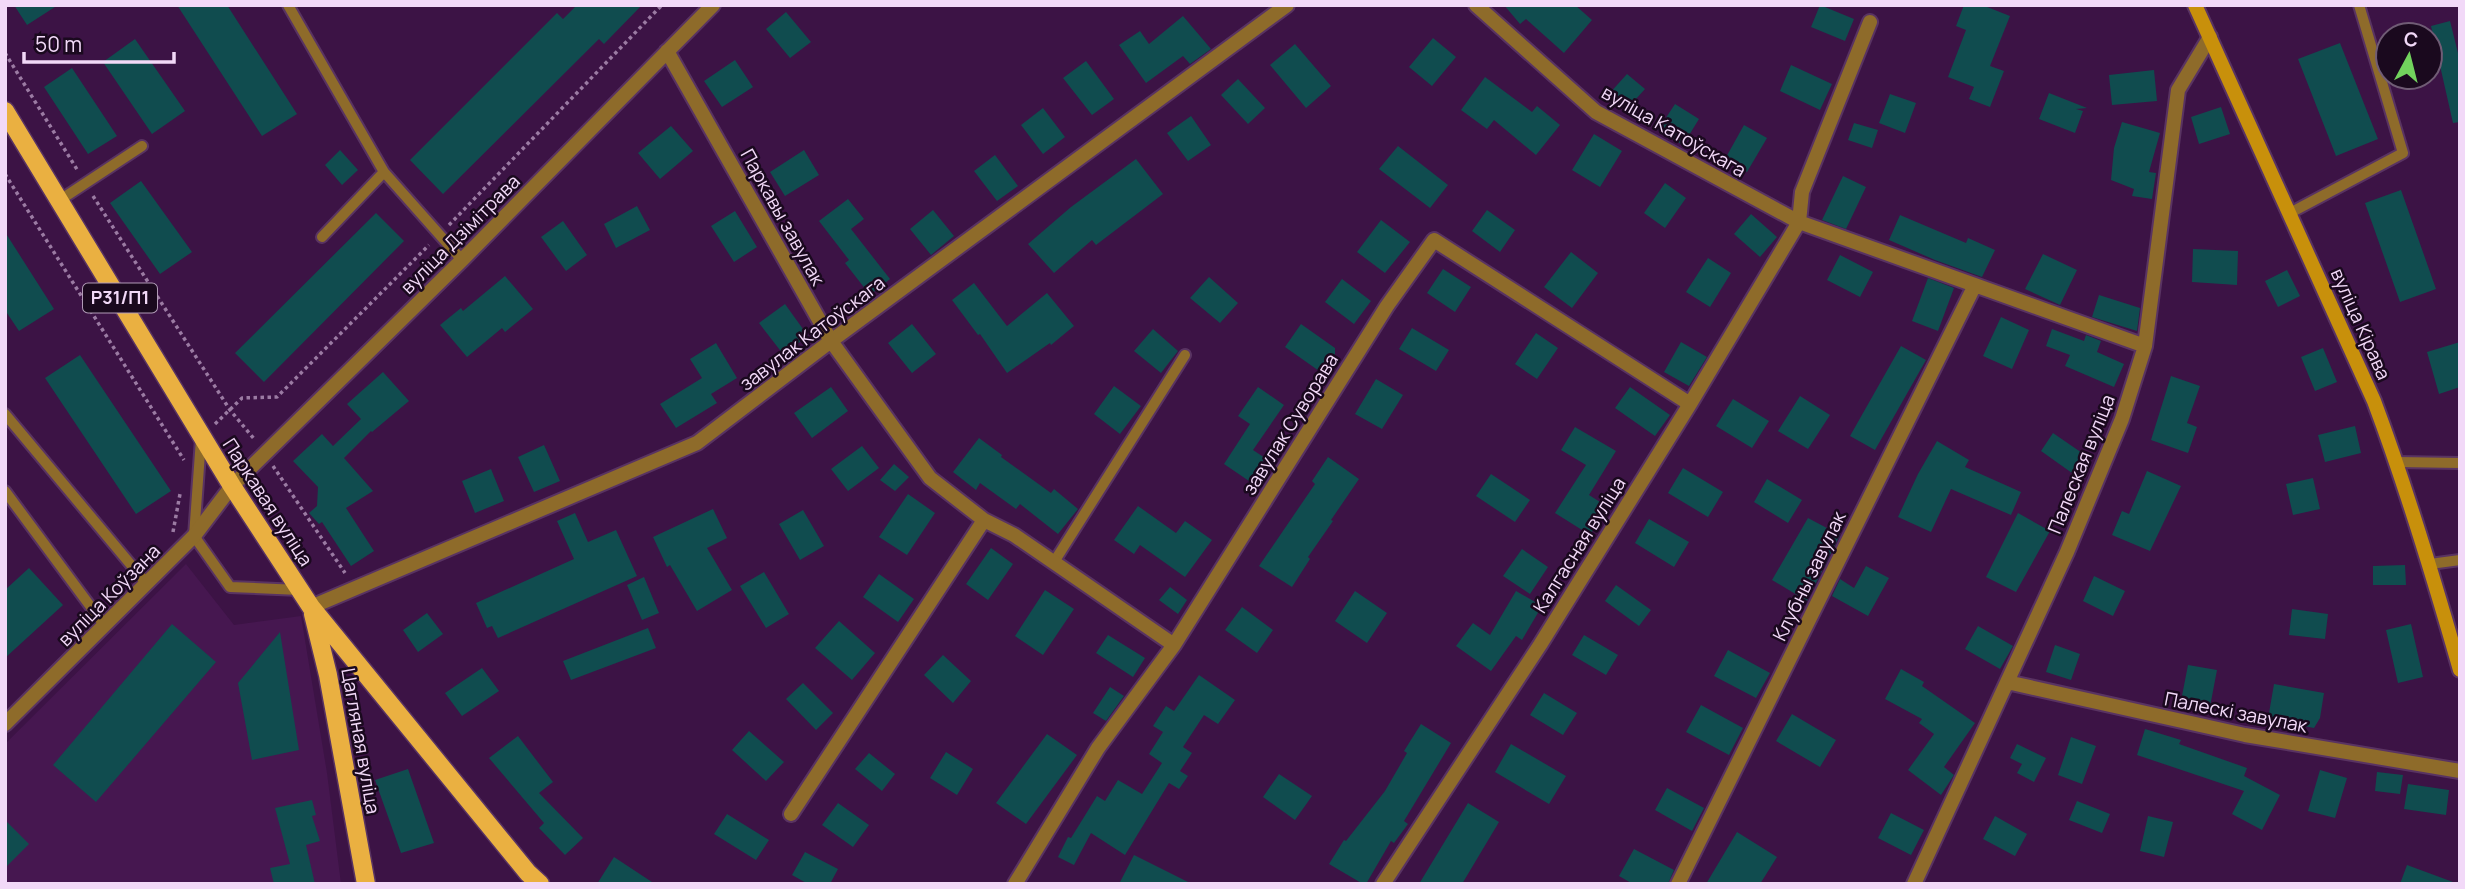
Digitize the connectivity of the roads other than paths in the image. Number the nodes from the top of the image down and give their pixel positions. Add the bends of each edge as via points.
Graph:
1 (288, 5) edge
2 (713, 5) edge
3 (1287, 5) edge
4 (1476, 5) edge
5 (2195, 5) edge
6 (2359, 5) edge
7 (1870, 22) dead end
8 (2210, 37) junction
9 (667, 51) junction
10 (5, 111) edge
11 (142, 146) dead end
12 (384, 172) junction
13 (60, 200) junction
14 (2290, 213) junction
15 (1799, 222) junction
16 (322, 237) dead end
17 (462, 260) junction
18 (1975, 285) junction
19 (831, 341) junction
20 (2145, 346) junction
21 (1185, 355) dead end
22 (1690, 404) junction
23 (5, 414) edge
24 (201, 437) junction
25 (2397, 462) junction
26 (2460, 463) edge
27 (232, 486) junction
28 (5, 491) edge
29 (984, 520) junction
30 (194, 536) junction
31 (2460, 560) edge
32 (1054, 562) junction
33 (2430, 564) junction
34 (147, 584) junction
35 (300, 590) junction
36 (311, 607) junction
37 (105, 626) junction
38 (1174, 645) junction
39 (2460, 670) edge
40 (2007, 682) junction
41 (5, 724) edge
42 (2460, 771) edge
43 (791, 814) dead end
44 (366, 884) edge
45 (540, 884) edge
46 (1015, 884) edge
47 (1383, 884) edge
48 (1678, 884) edge
49 (1914, 884) edge

1 - 12 lane
2 - 9 street, вуліца Дзімітрава
3 - 19 street, завулак Катоўскага
4 - 15 street, вуліца Катоўскага via 1596,112
5 - 8 main road, вуліца Кірава
6 - 14 lane via 2403,153
7 - 15 street via 1802,192
8 - 14 main road, вуліца Кірава
8 - 20 street, Палеская вуліца via 2178,90
9 - 17 street, вуліца Дзімітрава
9 - 19 street, Паркавы завулак
10 - 13 main road, Паркавая вуліца / Р31/П1
11 - 13 lane
12 - 16 lane
12 - 17 lane
13 - 24 main road, Паркавая вуліца / Р31/П1
14 - 25 main road, вуліца Кірава
15 - 18 street, вуліца Катоўскага
15 - 22 street, Калгасная вуліца
17 - 27 street, вуліца Дзімітрава
18 - 20 street, вуліца Катоўскага
18 - 48 street, Клубны завулак
19 - 29 street, Паркавы завулак via 930,478
19 - 36 street, завулак Катоўскага via 697,443
20 - 40 street, Палеская вуліца via 2122,419
21 - 32 lane
22 - 38 street, завулак Суворава via 1434,240 1387,306
22 - 47 street, Калгасная вуліца
23 - 34 lane
24 - 27 main road, Паркавая вуліца / Р31/П1
24 - 30 lane
25 - 26 lane
25 - 33 main road, вуліца Кірава
27 - 30 street, вуліца Коўзана
27 - 35 main road, Паркавая вуліца / Р31/П1
28 - 37 lane
29 - 32 street, Паркавы завулак
29 - 43 street
30 - 34 street, вуліца Коўзана
30 - 35 lane via 230,587
31 - 33 lane
32 - 38 street, Паркавы завулак
33 - 39 main road, вуліца Кірава
34 - 37 street, вуліца Коўзана
35 - 36 main road, Паркавая вуліца
36 - 44 main road, Цагляная вуліца
36 - 45 main road, Паркавая вуліца
37 - 41 street, вуліца Коўзана
38 - 46 street, завулак Суворава via 1098,748
40 - 42 street, Палескі завулак via 2245,735
40 - 49 street, Палеская вуліца

